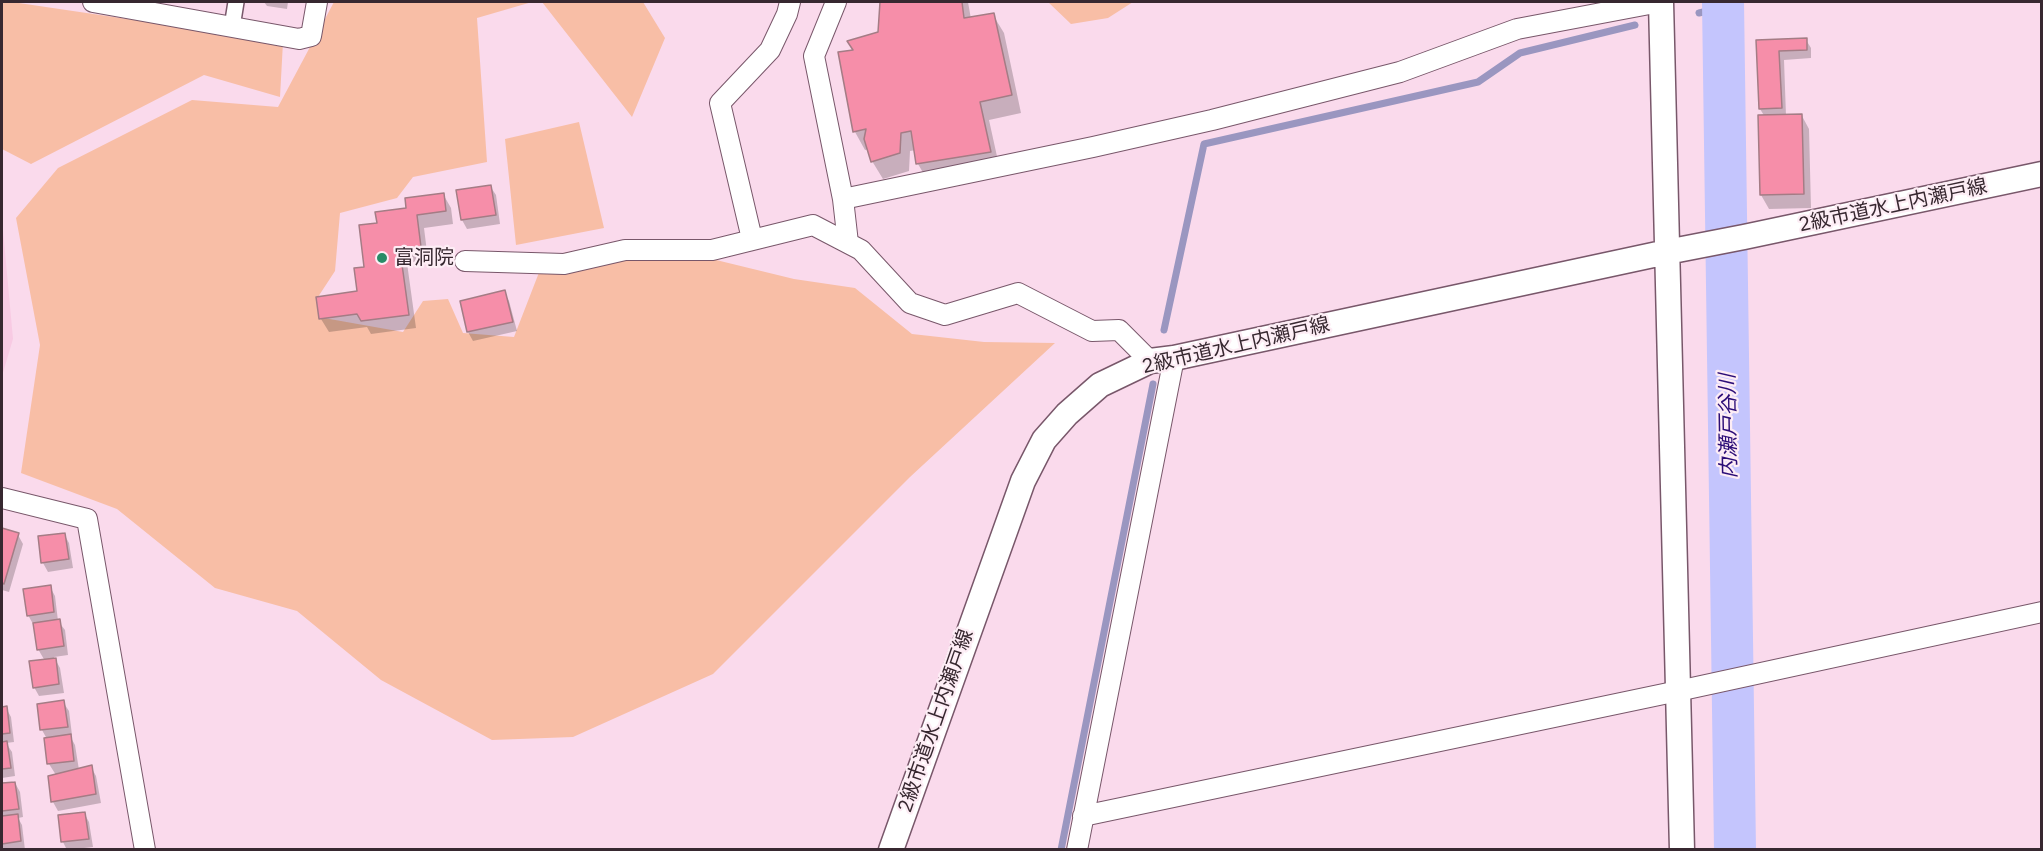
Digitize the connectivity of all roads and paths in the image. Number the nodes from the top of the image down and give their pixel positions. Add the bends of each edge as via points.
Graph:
1 (93, 2) edge
2 (236, 2) edge
3 (317, 2) edge
4 (790, 2) edge
5 (836, 2) edge
6 (1661, 2) edge
7 (232, 27) junction
8 (2042, 174) edge
9 (843, 199) junction
10 (752, 239) junction
11 (848, 243) junction
12 (1667, 252) junction
13 (465, 261) dead end
14 (1174, 358) junction
15 (1150, 361) junction
16 (2, 498) edge
17 (2042, 612) edge
18 (1678, 691) junction
19 (1083, 816) junction
20 (145, 849) edge
21 (891, 849) edge
22 (1077, 849) edge
23 (1682, 849) edge

1 - 7 street
2 - 7 street
3 - 7 street via 311,36 298,39
4 - 10 street via 770,50 720,103
5 - 9 street via 814,56
6 - 9 street via 1517,29 1400,72 1212,120
6 - 12 street
8 - 12 street, 2級市道水上内瀬戸線
9 - 11 street
10 - 11 street via 813,225
10 - 13 street via 712,250 625,250 564,264
11 - 15 street via 861,250 910,303 945,315 1018,293 1092,331 1119,330
12 - 14 street, 2級市道水上内瀬戸線
12 - 18 street
14 - 15 street, 2級市道水上内瀬戸線
14 - 19 street
15 - 21 street, 2級市道水上内瀬戸線 via 1100,385 1044,440 1023,481
16 - 20 street via 87,519
17 - 18 street
18 - 19 street
18 - 23 street
19 - 22 street

